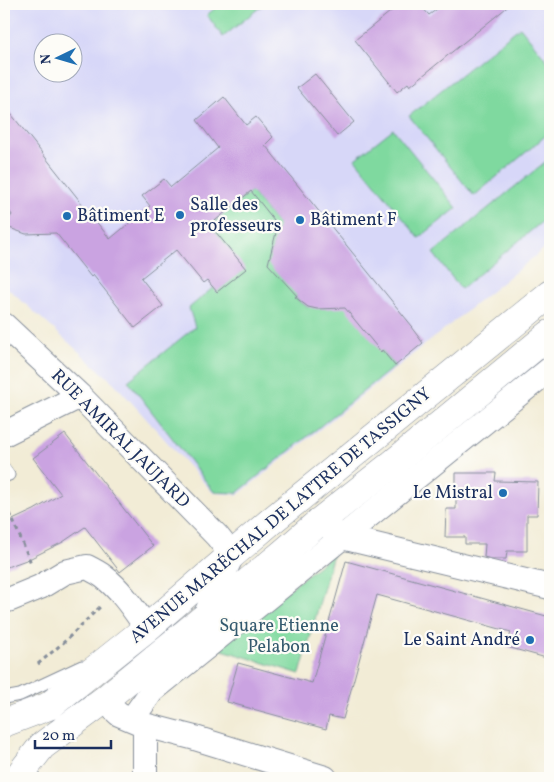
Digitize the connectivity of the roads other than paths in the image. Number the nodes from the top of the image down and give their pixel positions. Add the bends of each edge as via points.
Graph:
1 (550, 294) edge
2 (4, 325) edge
3 (550, 334) edge
4 (550, 368) edge
5 (80, 396) junction
6 (4, 434) edge
7 (4, 468) edge
8 (4, 477) edge
9 (319, 522) junction
10 (342, 537) junction
11 (232, 555) junction
12 (550, 587) edge
13 (4, 600) edge
14 (205, 616) junction
15 (148, 628) junction
16 (125, 646) junction
17 (4, 698) edge
18 (104, 700) junction
19 (139, 722) junction
20 (4, 723) edge
21 (17, 778) edge
22 (145, 778) edge
23 (325, 778) edge

1 - 11 main road, AVENUE MARÉCHAL DE LATTRE DE TASSIGNY
2 - 5 street, RUE AMIRAL JAUJARD
3 - 9 main road, AVENUE MARÉCHAL DE LATTRE DE TASSIGNY
4 - 10 street
5 - 6 street
5 - 11 street, RUE AMIRAL JAUJARD
7 - 8 lane via 9,475
9 - 10 street
9 - 14 main road, AVENUE MARÉCHAL DE LATTRE DE TASSIGNY
10 - 12 street
10 - 19 street via 152,691
11 - 14 street
11 - 15 main road, AVENUE MARÉCHAL DE LATTRE DE TASSIGNY
13 - 15 street via 40,587 65,572 87,567 118,590
14 - 18 main road, AVENUE MARÉCHAL DE LATTRE DE TASSIGNY
15 - 16 main road, AVENUE MARÉCHAL DE LATTRE DE TASSIGNY
16 - 17 lane via 20,695
16 - 20 main road, AVENUE MARÉCHAL DE LATTRE DE TASSIGNY via 48,706
18 - 19 street via 119,714
18 - 21 main road, AVENUE MARÉCHAL DE LATTRE DE TASSIGNY via 42,746
19 - 22 street
19 - 23 street

